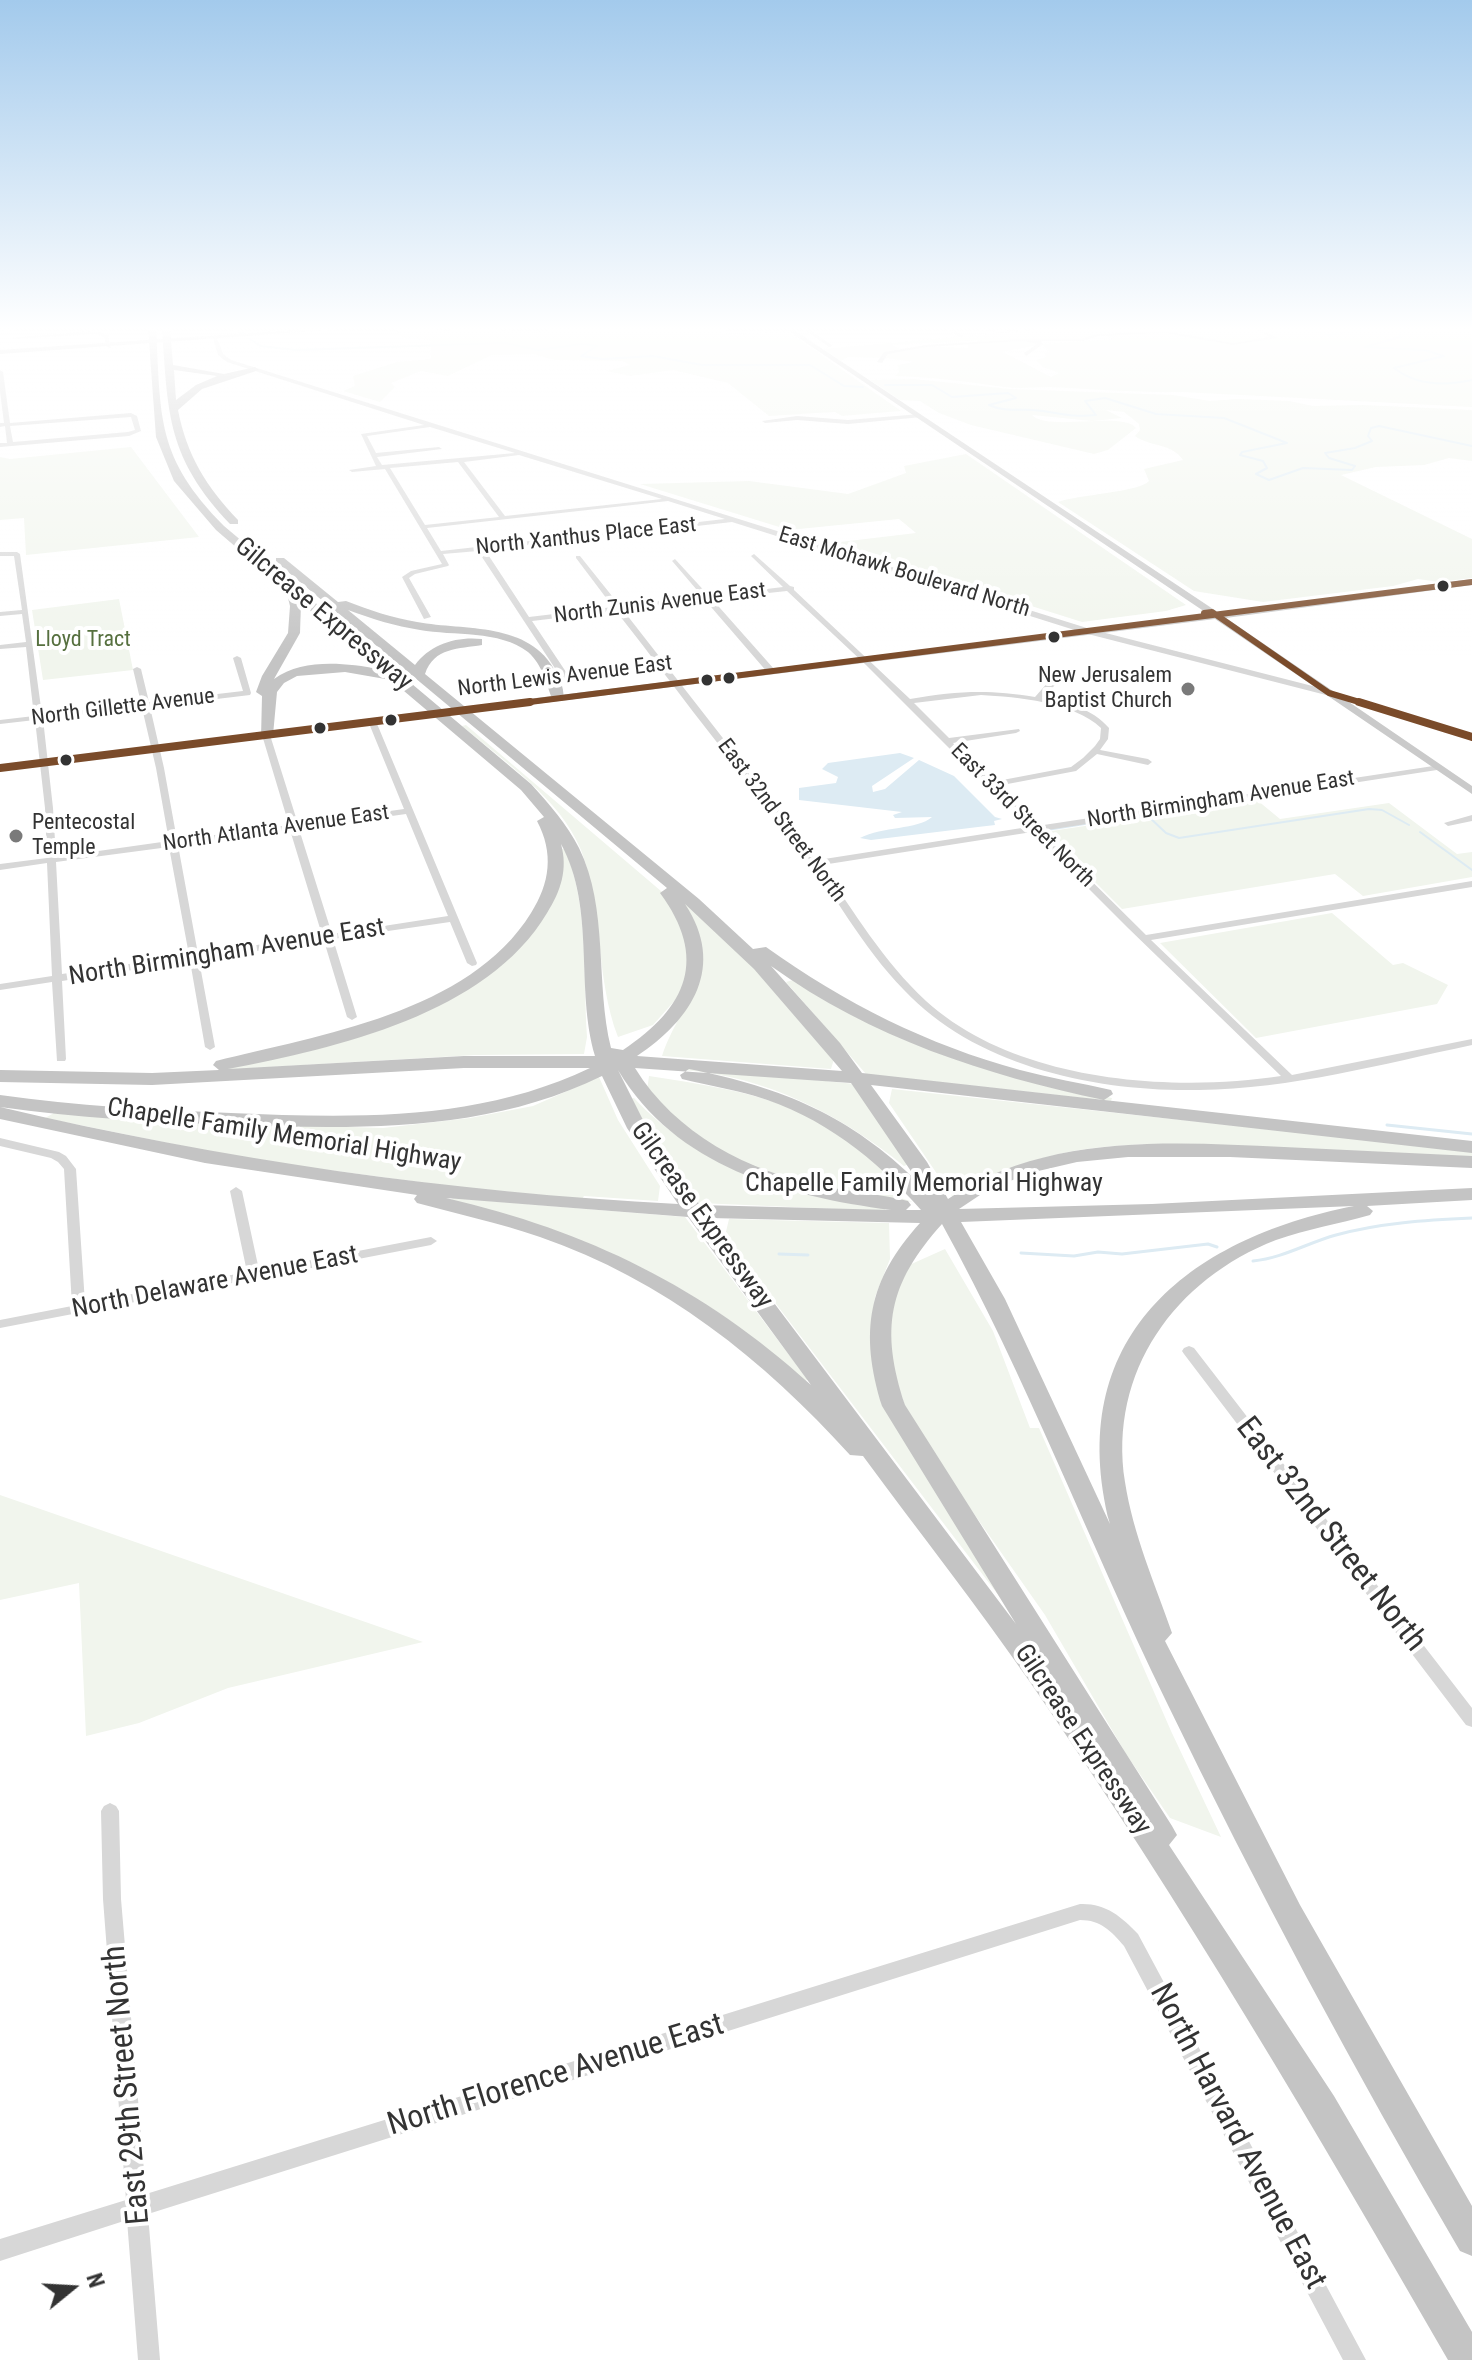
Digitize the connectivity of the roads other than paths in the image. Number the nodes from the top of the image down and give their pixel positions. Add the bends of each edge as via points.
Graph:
1 (10, 438) edge
2 (77, 438) edge
3 (160, 438) edge
4 (177, 438) edge
5 (365, 438) edge
6 (473, 438) edge
7 (953, 438) edge
8 (10, 444) junction
9 (0, 445) edge
10 (439, 449) dead end
11 (523, 454) junction
12 (375, 455) junction
13 (460, 460) junction
14 (384, 468) junction
15 (352, 470) dead end
16 (670, 500) junction
17 (503, 518) junction
18 (734, 520) junction
19 (422, 527) junction
20 (248, 534) dead end
21 (480, 548) junction
22 (270, 552) dead end
23 (438, 553) junction
24 (0, 554) edge
25 (754, 556) dead end
26 (578, 557) dead end
27 (675, 561) dead end
28 (1472, 582) edge
29 (291, 587) junction
30 (792, 588) junction
31 (327, 598) junction
32 (707, 598) junction
33 (620, 608) junction
34 (25, 612) junction
35 (0, 614) edge
36 (1215, 614) junction
37 (427, 617) dead end
38 (527, 619) junction
39 (1087, 631) junction
40 (29, 644) junction
41 (0, 647) edge
42 (237, 658) dead end
43 (863, 659) junction
44 (137, 669) dead end
45 (771, 671) junction
46 (418, 675) junction
47 (1306, 677) junction
48 (398, 678) junction
49 (1285, 681) junction
50 (580, 682) dead end
51 (1053, 682) dead end
52 (677, 683) junction
53 (1329, 693) junction
54 (558, 698) junction
55 (1036, 700) junction
56 (907, 702) junction
57 (145, 706) junction
58 (37, 718) junction
59 (372, 721) junction
60 (0, 722) edge
61 (1016, 731) dead end
62 (266, 735) junction
63 (1472, 737) edge
64 (947, 741) junction
65 (155, 749) junction
66 (1093, 751) junction
67 (1148, 762) dead end
68 (42, 763) junction
69 (503, 767) junction
70 (1437, 767) junction
71 (0, 768) edge
72 (990, 785) junction
73 (1472, 791) edge
74 (409, 811) junction
75 (1472, 818) edge
76 (1448, 823) dead end
77 (294, 827) junction
78 (1035, 829) junction
79 (174, 843) junction
80 (622, 843) junction
81 (50, 860) junction
82 (646, 863) junction
83 (815, 863) junction
84 (0, 867) edge
85 (1472, 884) edge
86 (454, 918) junction
87 (326, 938) junction
88 (1146, 938) junction
89 (193, 959) junction
90 (472, 963) dead end
91 (57, 979) junction
92 (0, 987) edge
93 (352, 1017) dead end
94 (602, 1033) junction
95 (1472, 1042) edge
96 (210, 1047) dead end
97 (61, 1059) dead end
98 (375, 1067) junction
99 (0, 1076) edge
100 (1288, 1077) junction
101 (90, 1080) junction
102 (0, 1101) edge
103 (0, 1113) edge
104 (1277, 1125) junction
105 (0, 1142) edge
106 (1472, 1147) edge
107 (205, 1156) junction
108 (1472, 1162) edge
109 (909, 1167) junction
110 (236, 1191) dead end
111 (1472, 1196) edge
112 (997, 1215) junction
113 (431, 1241) dead end
114 (254, 1275) junction
115 (79, 1309) junction
116 (0, 1324) edge
117 (1189, 1351) dead end
118 (1179, 1700) junction
119 (1472, 1720) edge
120 (1088, 1747) junction
121 (1136, 1805) junction
122 (110, 1811) dead end
123 (1112, 1919) joint
124 (139, 2207) junction
125 (1472, 2239) edge
126 (0, 2250) edge
127 (149, 2360) edge
128 (1355, 2360) edge
129 (1468, 2360) edge

1 - 8 street
2 - 8 street
3 - 29 highway, Gilcrease Expressway via 171,469 210,518
4 - 20 highway, Gilcrease Expressway via 193,474
5 - 12 street
6 - 11 street, East Mohawk Boulevard North
7 - 36 main road
8 - 9 street
10 - 12 street
11 - 13 street
11 - 16 street, East Mohawk Boulevard North
12 - 14 street
13 - 14 street
13 - 17 street
14 - 15 street
14 - 19 street
16 - 17 street
16 - 18 street, East Mohawk Boulevard North
17 - 19 street
18 - 21 street, North Xanthus Place East
18 - 39 street, East Mohawk Boulevard North
19 - 23 street
21 - 23 street, North Xanthus Place East
21 - 38 street
22 - 31 highway, Gilcrease Expressway
23 - 37 street via 445,567 406,576
24 - 34 street via 18,556
25 - 30 street, East 33rd Street North
26 - 33 street, East 32nd Street North
27 - 32 street
28 - 36 main road, North Lewis Avenue East
29 - 48 highway, Gilcrease Expressway
29 - 62 highway via 299,619 264,685
30 - 32 street, North Zunis Avenue East
30 - 43 street, East 33rd Street North
31 - 46 highway, Gilcrease Expressway
31 - 54 highway via 400,623 522,644 537,654
32 - 33 street, North Zunis Avenue East
32 - 45 street
33 - 38 street, North Zunis Avenue East
33 - 52 street, East 32nd Street North
34 - 35 street
34 - 40 street
36 - 39 main road, North Lewis Avenue East
36 - 47 main road
38 - 50 street via 565,677
39 - 43 main road, North Lewis Avenue East
39 - 49 street, East Mohawk Boulevard North
40 - 41 street
40 - 58 street
42 - 57 street, North Gillette Avenue via 247,693
43 - 45 main road, North Lewis Avenue East
43 - 56 street, East 33rd Street North
44 - 57 street
45 - 52 main road, North Lewis Avenue East
46 - 54 highway via 424,658 439,649 501,643 529,653
46 - 80 highway, Gilcrease Expressway
47 - 49 main road
47 - 53 main road
48 - 62 highway via 346,667 289,677 269,695
48 - 69 highway, Gilcrease Expressway
49 - 53 street, East Mohawk Boulevard North
51 - 55 street
52 - 54 main road, North Lewis Avenue East
52 - 83 street, East 32nd Street North
53 - 63 street, East Mohawk Boulevard North
53 - 70 main road
54 - 59 main road, North Lewis Avenue East
55 - 56 street via 982,693
55 - 66 street via 1083,711 1100,722 1106,735
56 - 64 street, East 33rd Street North
57 - 58 street, North Gillette Avenue
57 - 65 street
58 - 60 street, North Gillette Avenue
58 - 68 street
59 - 62 main road, North Lewis Avenue East
59 - 74 street
61 - 64 street
62 - 65 main road, North Lewis Avenue East
62 - 77 street
64 - 72 street, East 33rd Street North
65 - 68 main road, North Lewis Avenue East
65 - 79 street
66 - 67 street
66 - 72 street via 1067,772
68 - 71 main road, North Lewis Avenue East
68 - 81 street
69 - 94 highway, Gilcrease Expressway via 555,819 582,870
69 - 101 highway via 546,824 557,870 539,916 488,967 416,1009 317,1045 220,1065
70 - 73 main road
70 - 78 street, North Birmingham Avenue East
72 - 78 street, East 33rd Street North
74 - 77 street, North Atlanta Avenue East
74 - 86 street
75 - 76 street
77 - 79 street, North Atlanta Avenue East
77 - 87 street
78 - 83 street, North Birmingham Avenue East
78 - 88 street, East 33rd Street North
79 - 81 street, North Atlanta Avenue East
79 - 89 street
80 - 82 highway, Gilcrease Expressway
80 - 102 highway via 679,905 695,935 697,954 684,1000 663,1026 630,1053 578,1081 484,1111 424,1119 336,1122 103,1114
81 - 84 street, North Atlanta Avenue East
81 - 91 street
82 - 104 highway via 796,978 902,1035 1048,1082
82 - 109 highway, Gilcrease Expressway via 750,955 834,1047 877,1105
83 - 100 street, East 32nd Street North via 914,996 952,1025 1010,1054 1145,1085 1227,1086
85 - 88 street
86 - 87 street, North Birmingham Avenue East
86 - 90 street
87 - 89 street, North Birmingham Avenue East
87 - 93 street
88 - 100 street, East 33rd Street North
89 - 91 street, North Birmingham Avenue East
89 - 96 street
91 - 92 street, North Birmingham Avenue East
91 - 97 street
94 - 112 highway via 638,1093 664,1120 731,1163 846,1198
94 - 120 highway, Gilcrease Expressway via 617,1092 643,1139 975,1585
95 - 100 street
98 - 101 highway, Chapelle Family Memorial Highway
98 - 104 highway, Chapelle Family Memorial Highway via 525,1060 711,1065
98 - 109 highway via 578,1067 666,1071 719,1080 826,1117
99 - 101 highway, Chapelle Family Memorial Highway
103 - 107 highway, Chapelle Family Memorial Highway
104 - 106 highway, Chapelle Family Memorial Highway
105 - 115 street via 55,1155 70,1169
107 - 112 highway, Chapelle Family Memorial Highway via 413,1187 660,1209
107 - 120 highway via 447,1204 534,1227 625,1264 709,1312 772,1359 831,1416
108 - 121 highway via 1170,1148 1054,1160 1009,1175 957,1202 926,1226 899,1263 880,1319 882,1366 894,1406
109 - 118 highway, Gilcrease Expressway via 969,1254 1019,1347
110 - 114 street
111 - 112 highway, Chapelle Family Memorial Highway
111 - 118 highway via 1340,1215 1265,1237 1187,1283 1140,1338 1114,1404 1112,1467
113 - 114 street, North Delaware Avenue East
114 - 115 street, North Delaware Avenue East
115 - 116 street, North Delaware Avenue East
117 - 119 street, East 32nd Street North
118 - 125 highway via 1335,2000
120 - 121 highway, Gilcrease Expressway
121 - 129 highway
122 - 124 street, East 29th Street North via 112,1899
123 - 124 street, North Florence Avenue East via 1096,1911 1080,1912
123 - 128 street, North Harvard Avenue East via 1138,1953
124 - 126 street, North Florence Avenue East
124 - 127 street, East 29th Street North

